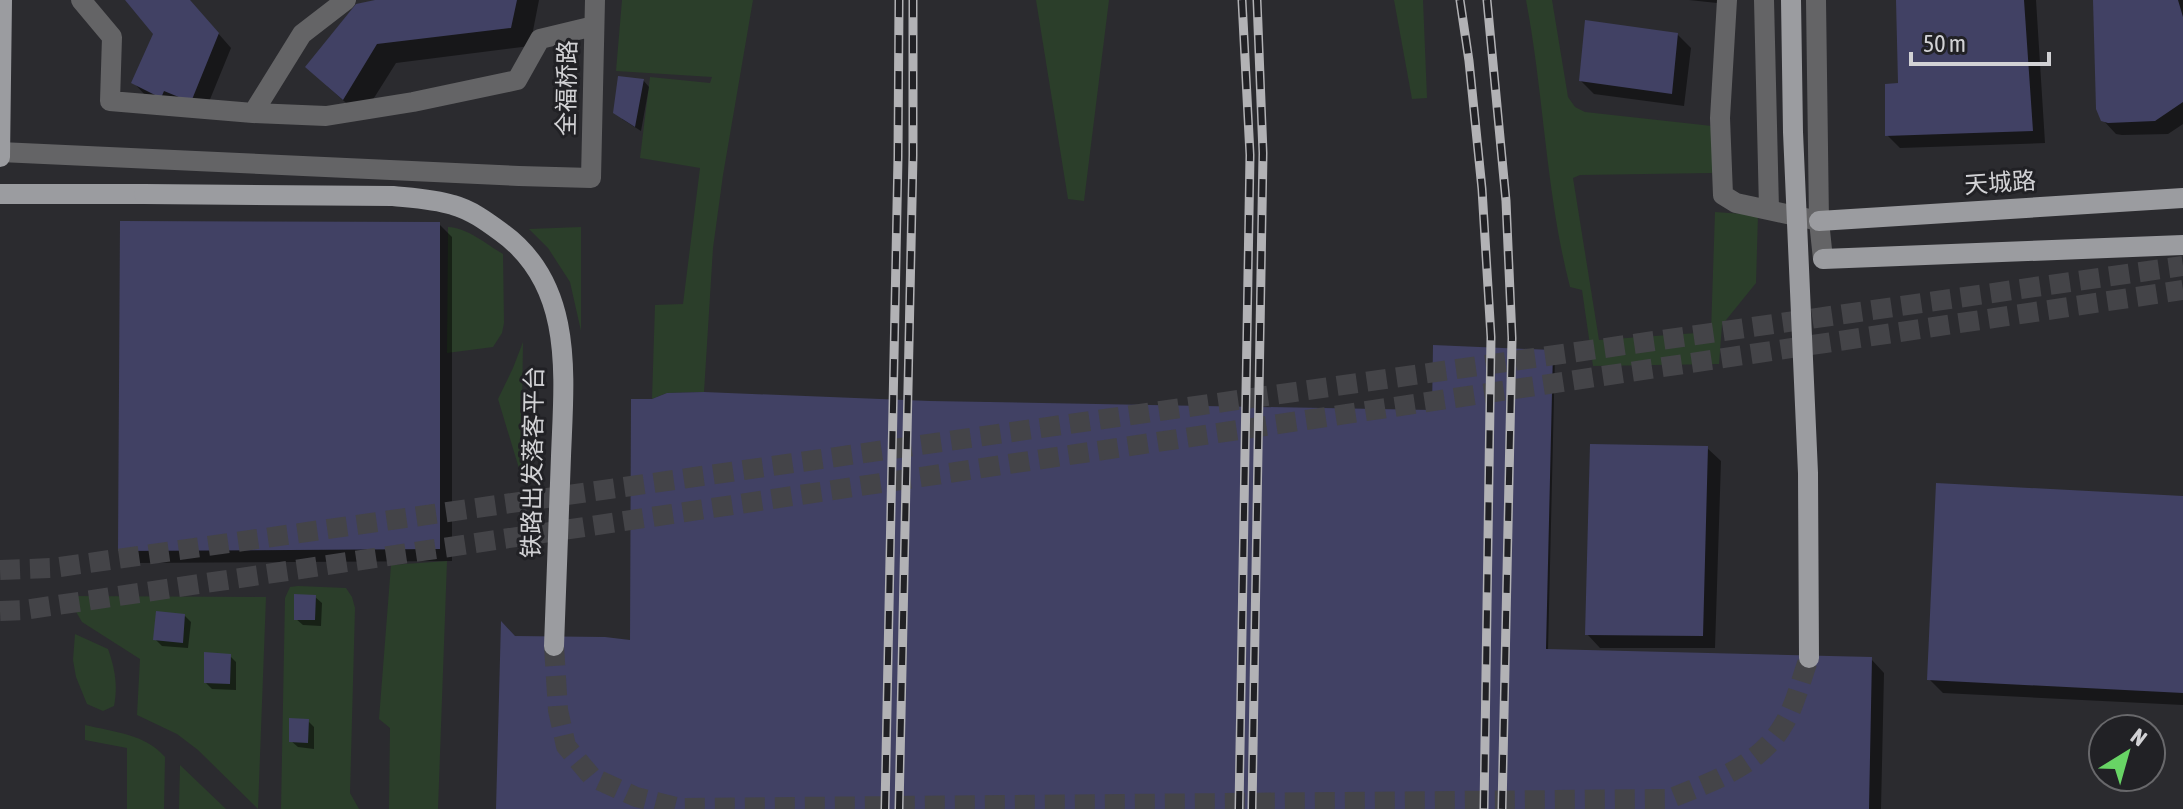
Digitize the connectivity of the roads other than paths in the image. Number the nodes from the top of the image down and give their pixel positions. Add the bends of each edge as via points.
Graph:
1 (2, 0) edge
2 (81, 0) edge
3 (346, 0) edge
4 (595, 0) edge
5 (1727, 0) edge
6 (1764, 0) edge
7 (1791, 0) edge
8 (1816, 0) edge
9 (594, 26) junction
10 (253, 113) junction
11 (0, 154) edge
12 (0, 194) edge
13 (2183, 198) edge
14 (1769, 209) junction
15 (1819, 221) junction
16 (2183, 245) edge
17 (1823, 259) joint
18 (554, 646) tunnel mouth
19 (1809, 658) tunnel mouth

1 - 11 main road
2 - 10 street via 112,37 110,101
3 - 10 street via 302,34
4 - 9 street, 全福桥路
5 - 14 street via 1720,118 1723,195
6 - 14 street
7 - 19 main road, bridge via 1808,473
8 - 15 street
9 - 10 street via 540,39 517,80 326,116
9 - 11 street, 全福桥路 via 591,178
12 - 18 main road, 铁路出发落客平台, bridge via 393,196 455,205 508,237 544,279 557,313 564,373
13 - 15 main road, 天城路
14 - 15 street
15 - 17 street
16 - 17 main road

